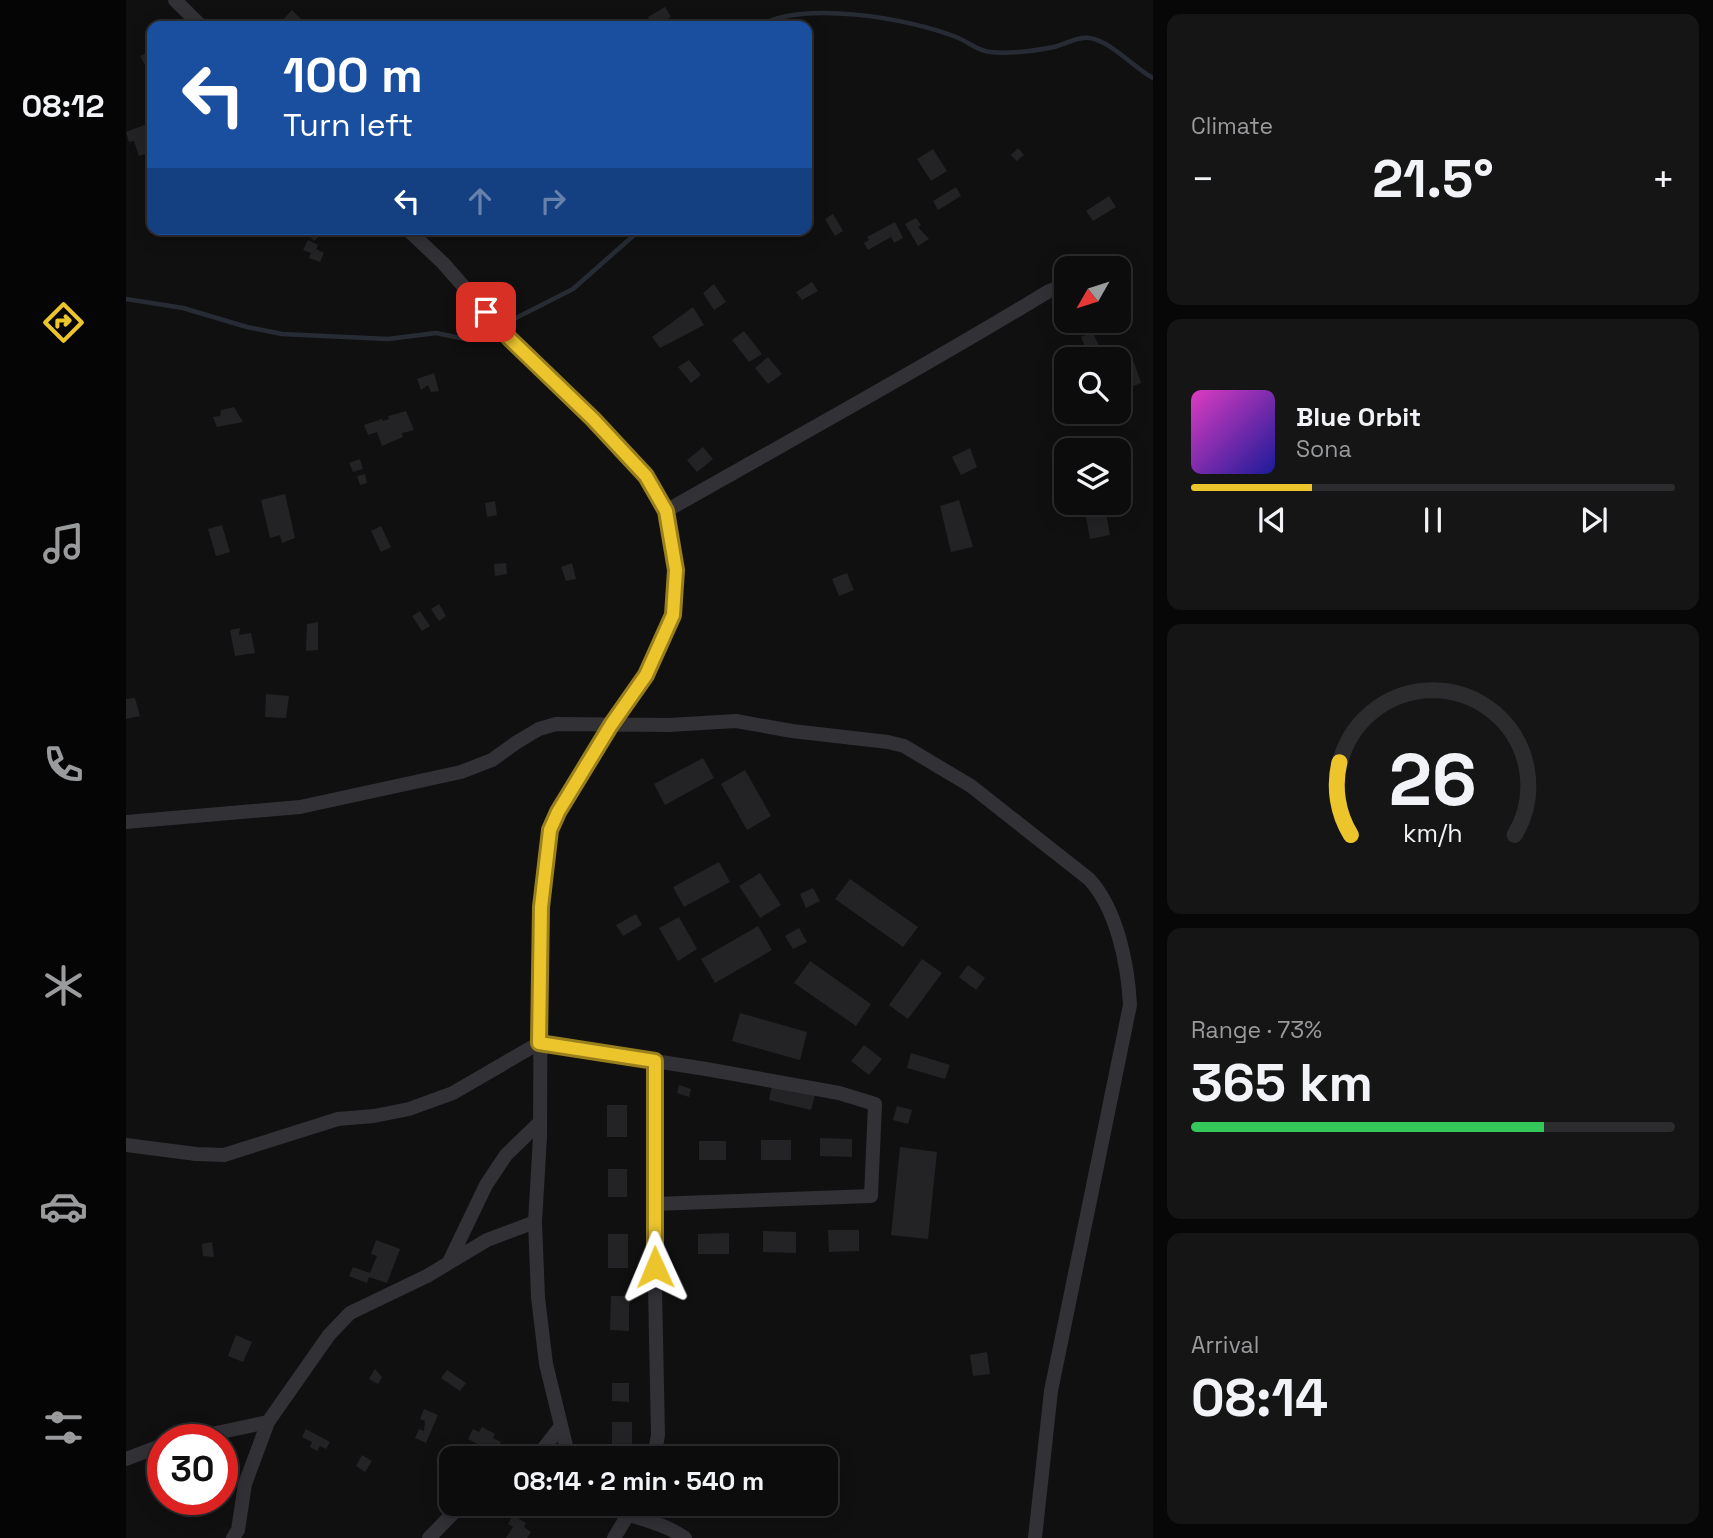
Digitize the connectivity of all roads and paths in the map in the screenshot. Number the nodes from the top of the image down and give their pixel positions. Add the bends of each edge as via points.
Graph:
1 (175, 0) edge
2 (196, 21) edge
3 (413, 235) edge
4 (1054, 290) edge
5 (666, 511) junction
6 (611, 725) junction
7 (126, 822) edge
8 (539, 1043) junction
9 (655, 1061) junction
10 (540, 1123) junction
11 (126, 1145) edge
12 (654, 1204) junction
13 (535, 1222) junction
14 (449, 1263) junction
15 (268, 1422) junction
16 (561, 1426) junction
17 (238, 1428) edge
18 (545, 1446) edge
19 (566, 1446) edge
20 (656, 1446) edge
21 (147, 1451) edge
22 (126, 1459) edge
23 (450, 1516) edge
24 (628, 1516) edge
25 (644, 1516) edge
26 (239, 1536) edge
27 (429, 1538) edge
28 (614, 1538) edge
29 (685, 1538) edge
30 (1035, 1538) edge

1 - 2 street
3 - 5 street via 646,476
4 - 5 street
5 - 6 street via 676,570 673,615 646,675
6 - 7 street via 556,724 461,772 300,807
6 - 8 street via 550,830 541,907
6 - 30 street via 736,721 904,746 971,786 1100,891 1128,972 1130,1005 1051,1391
8 - 9 street
8 - 10 street
8 - 11 street via 453,1093 420,1105 338,1119 224,1155
9 - 12 street
9 - 12 street via 839,1093 875,1104 871,1196
10 - 13 street
10 - 14 street via 506,1155 486,1185
12 - 20 street
13 - 14 street via 487,1240
13 - 16 street via 546,1364
14 - 15 street via 350,1313 328,1335
15 - 17 street
15 - 26 street via 244,1483
16 - 18 street
16 - 19 street
21 - 22 street
23 - 27 street
24 - 28 street
25 - 29 street

